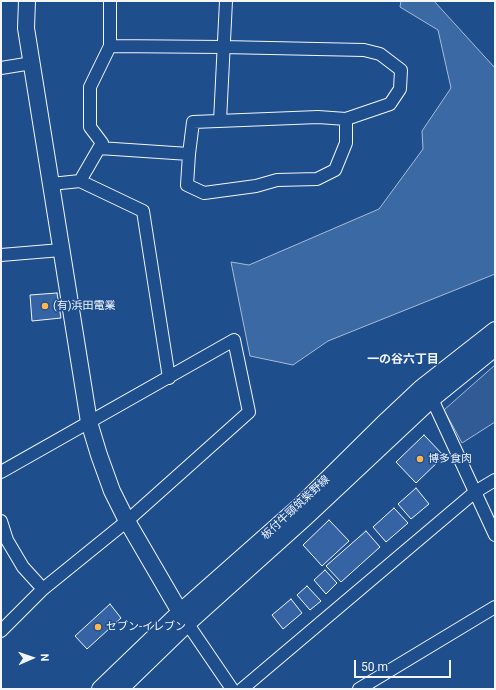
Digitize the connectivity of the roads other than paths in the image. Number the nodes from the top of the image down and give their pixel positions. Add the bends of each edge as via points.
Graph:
1 (27, 1) edge
2 (110, 1) edge
3 (226, 1) edge
4 (110, 46) junction
5 (223, 47) junction
6 (32, 62) junction
7 (1, 68) edge
8 (346, 119) junction
9 (220, 121) junction
10 (99, 148) junction
11 (189, 154) junction
12 (80, 181) junction
13 (51, 184) junction
14 (61, 250) junction
15 (1, 255) edge
16 (495, 330) edge
17 (495, 348) edge
18 (168, 378) junction
19 (427, 393) junction
20 (89, 422) junction
21 (1, 472) edge
22 (495, 480) edge
23 (475, 492) junction
24 (1, 521) edge
25 (127, 521) junction
26 (495, 534) edge
27 (43, 589) junction
28 (495, 607) edge
29 (184, 618) junction
30 (1, 631) edge
31 (100, 689) edge
32 (120, 689) edge
33 (232, 689) edge
34 (242, 689) edge
35 (359, 689) edge

1 - 6 main road via 26,28
2 - 4 street
3 - 5 street
4 - 5 street
4 - 10 street via 90,86 90,127 102,143
5 - 8 street via 364,50 380,54 401,70 400,89 390,104
5 - 9 street
6 - 7 street
6 - 13 main road
8 - 9 street via 318,117
8 - 11 street via 346,143 335,170 317,179 277,180 256,186 204,193 187,184
9 - 11 street via 193,122
10 - 11 street
10 - 12 street
12 - 13 street
12 - 18 street via 143,211
13 - 14 main road
14 - 15 street
14 - 20 main road
16 - 19 main road, 板付牛頸筑紫野線
17 - 19 main road, 板付牛頸筑紫野線
18 - 20 street
18 - 25 street via 234,340 249,412
19 - 23 street
19 - 29 main road, 板付牛頸筑紫野線 via 387,420
20 - 21 street
20 - 25 main road via 112,491
22 - 23 street
23 - 26 street
23 - 34 street
24 - 27 street via 7,540 23,567
25 - 27 street
25 - 29 main road
27 - 30 street
28 - 35 street
29 - 31 main road, 板付牛頸筑紫野線
29 - 32 main road, 板付牛頸筑紫野線
29 - 33 street

